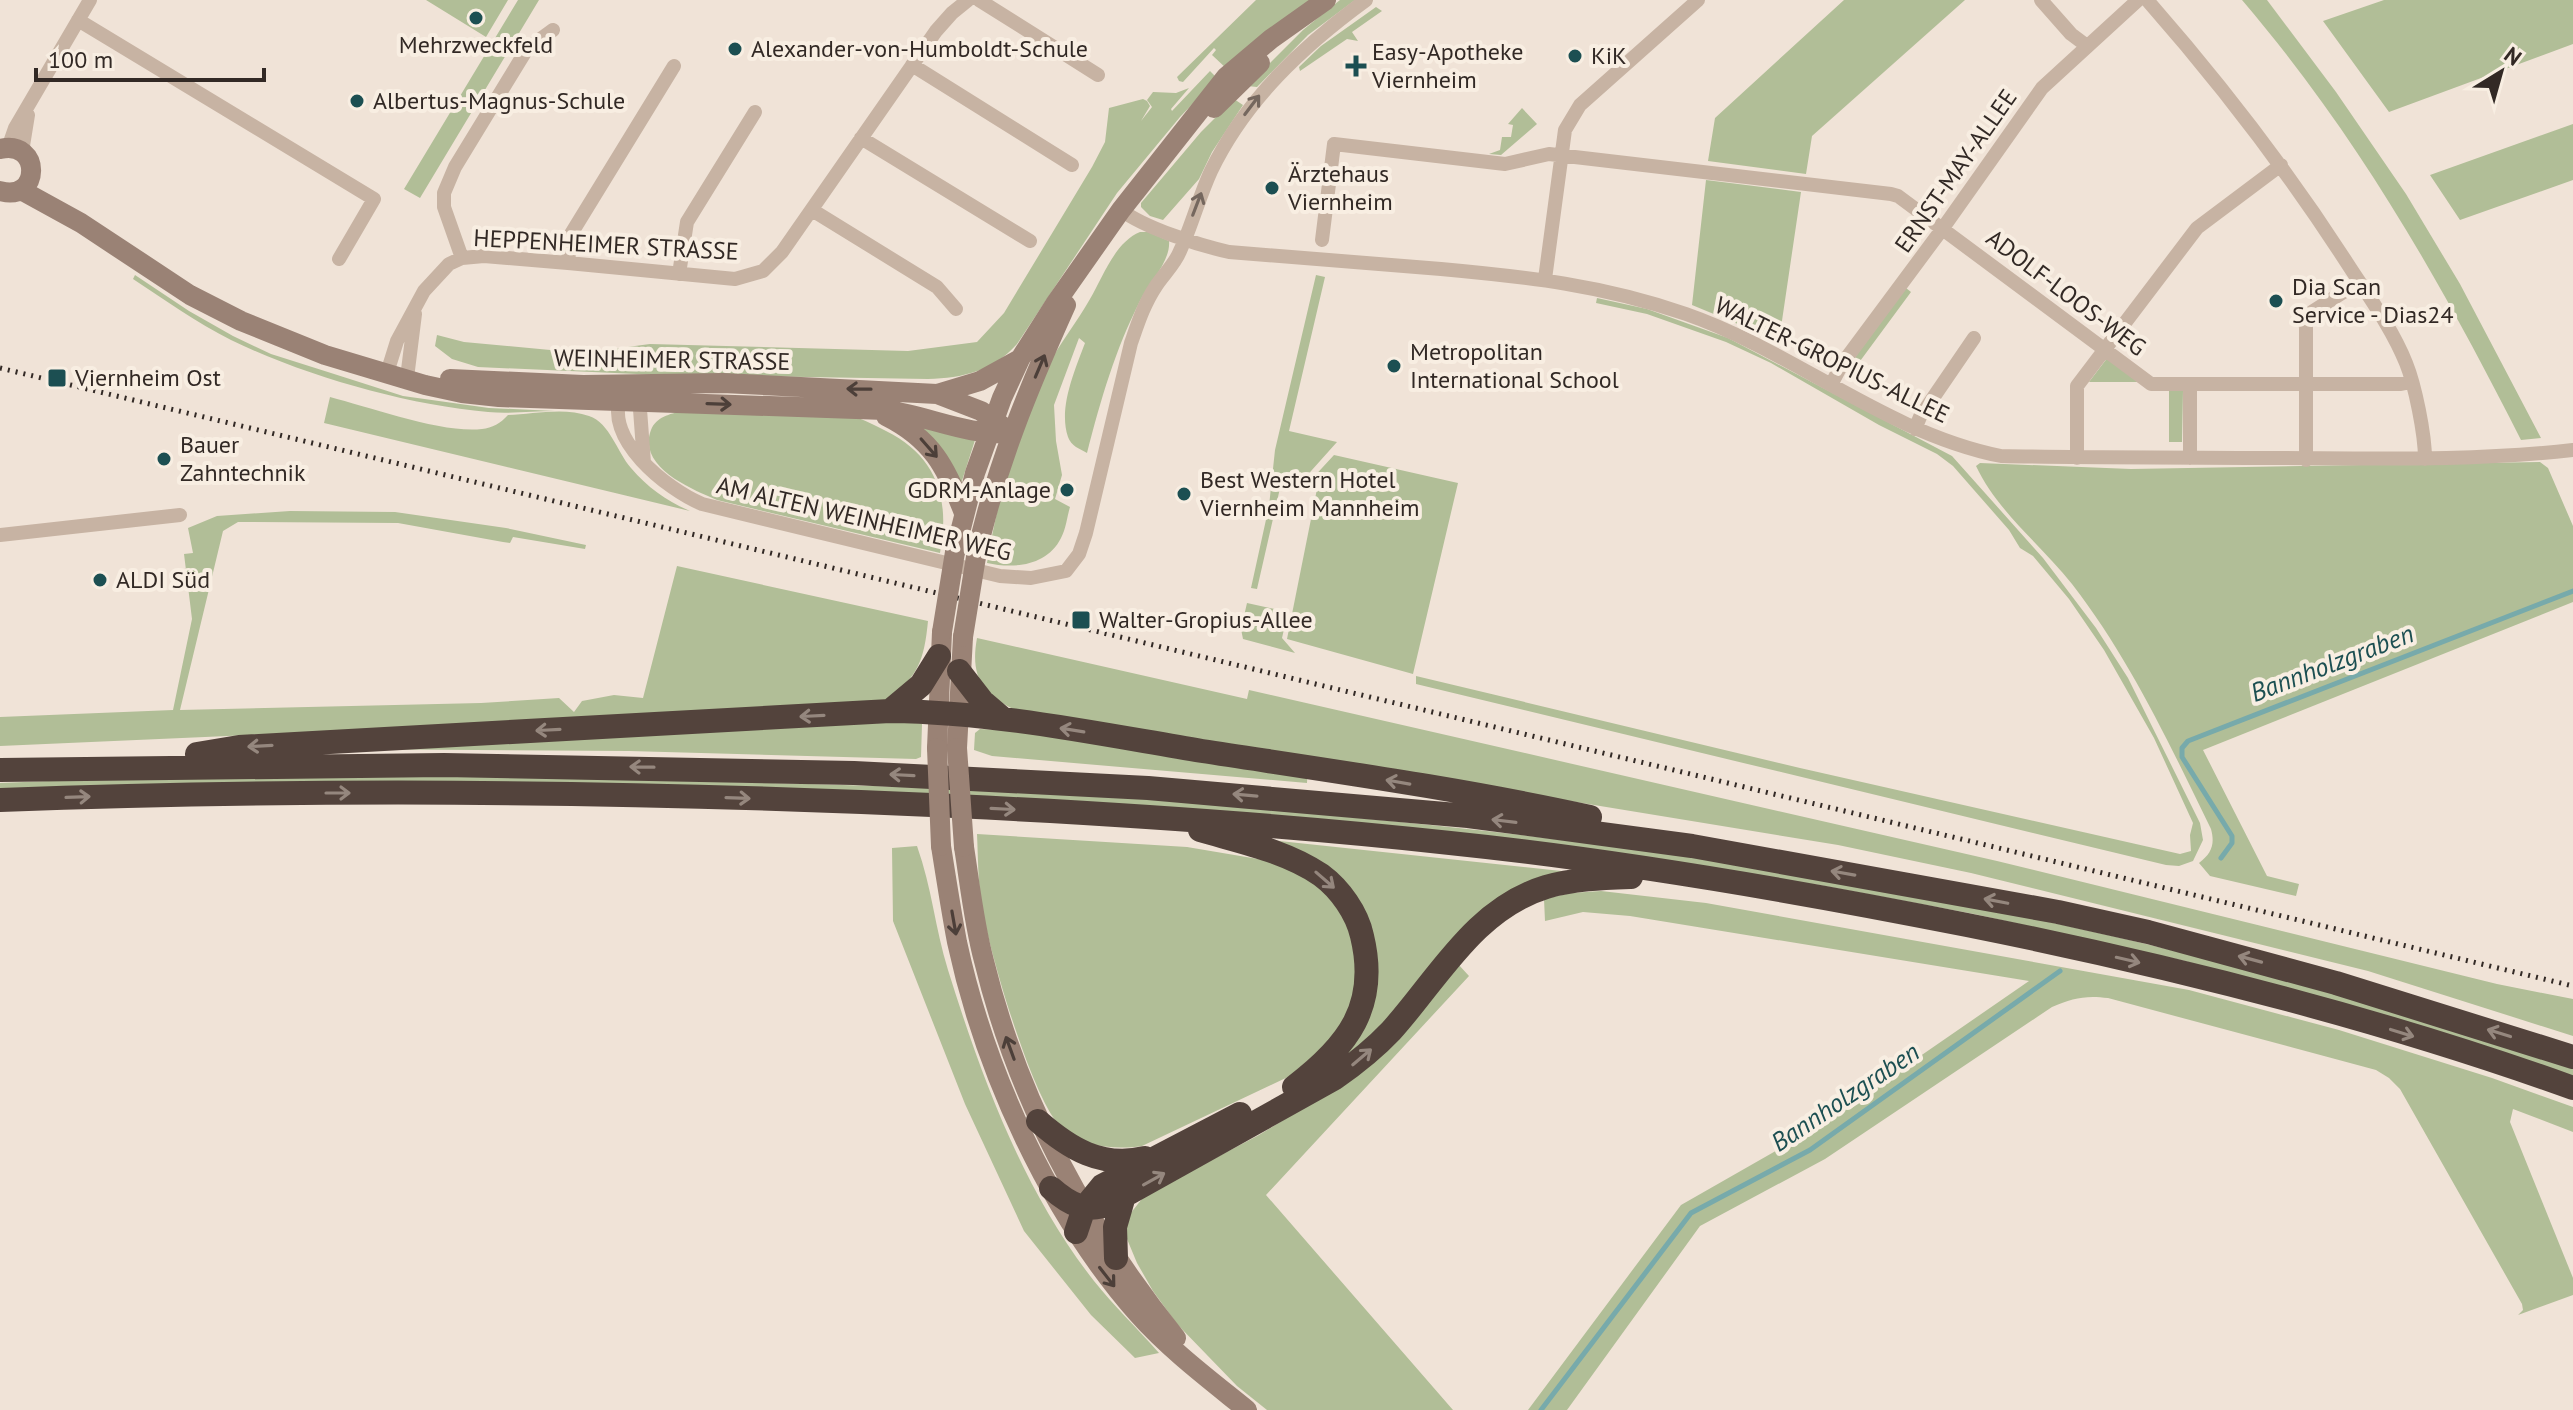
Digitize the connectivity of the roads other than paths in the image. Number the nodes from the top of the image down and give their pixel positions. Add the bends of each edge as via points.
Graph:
1 (90, 0) edge
2 (968, 0) edge
3 (979, 0) edge
4 (1366, 0) edge
5 (1698, 0) edge
6 (2041, 0) edge
7 (2138, 0) edge
8 (2147, 0) edge
9 (1318, 6) edge
10 (78, 20) junction
11 (553, 30) dead end
12 (2087, 46) junction
13 (912, 65) junction
14 (674, 66) dead end
15 (1098, 75) dead end
16 (755, 112) dead end
17 (861, 138) junction
18 (10, 150) edge
19 (1561, 155) junction
20 (1072, 165) dead end
21 (2281, 165) junction
22 (11, 190) edge
23 (812, 210) junction
24 (1121, 210) junction
25 (1943, 228) junction
26 (1185, 238) junction
27 (1322, 240) dead end
28 (1030, 241) dead end
29 (1093, 250) junction
30 (462, 258) junction
31 (339, 259) dead end
32 (568, 263) junction
33 (679, 274) junction
34 (1545, 279) junction
35 (2359, 282) junction
36 (956, 309) dead end
37 (1974, 338) dead end
38 (2105, 349) junction
39 (1020, 359) junction
40 (397, 376) junction
41 (2411, 382) junction
42 (631, 383) junction
43 (2190, 384) junction
44 (1831, 385) junction
45 (2306, 385) junction
46 (937, 394) junction
47 (619, 401) junction
48 (641, 402) junction
49 (868, 408) junction
50 (991, 427) junction
51 (1915, 429) junction
52 (1011, 433) junction
53 (2567, 451) edge
54 (2077, 458) junction
55 (2190, 458) junction
56 (2425, 459) junction
57 (2306, 460) junction
58 (644, 463) junction
59 (964, 513) junction
60 (180, 515) dead end
61 (0, 535) edge
62 (941, 644) junction
63 (959, 671) junction
64 (890, 711) junction
65 (948, 713) junction
66 (1003, 719) junction
67 (947, 748) junction
68 (114, 767) junction
69 (0, 770) edge
70 (0, 800) edge
71 (1148, 816) junction
72 (1692, 846) junction
73 (1694, 875) junction
74 (2573, 1057) edge
75 (2573, 1088) edge
76 (1038, 1121) junction
77 (1159, 1154) junction
78 (1051, 1188) junction
79 (1124, 1196) junction
80 (1084, 1208) junction
81 (1076, 1232) junction
82 (1116, 1258) junction
83 (1209, 1378) junction
84 (1247, 1410) edge

1 - 10 street
2 - 13 street, HEPPENHEIMER STRASSE
3 - 15 street
26 -> 4 street via 1214,167 1254,102 1298,54
5 - 19 street via 1580,105 1565,130
6 - 12 street
7 - 12 street, ERNST-MAY-ALLEE
8 - 21 street
9 - 24 main road via 1226,77
10 - 18 street via 34,95
10 - 31 street via 374,199
11 - 30 street via 527,49 444,193
12 - 25 street, ERNST-MAY-ALLEE via 2042,88
13 - 17 street, HEPPENHEIMER STRASSE
13 - 20 street
14 - 32 street via 571,234
16 - 33 street via 687,222
17 - 23 street, HEPPENHEIMER STRASSE
17 - 28 street
18 - 22 main road via 31,164
19 - 25 street, ADOLF-LOOS-WEG via 1898,196
19 - 27 street, ADOLF-LOOS-WEG via 1505,164 1334,144
19 - 34 street
21 - 35 street
21 - 38 street via 2197,228
22 - 40 main road, WEINHEIMER STRASSE via 81,223 190,295 241,321 325,355
23 - 33 street, HEPPENHEIMER STRASSE via 763,271 735,279
23 - 36 street via 937,287
24 - 26 street, WALTER-GROPIUS-ALLEE
24 - 29 main road
25 - 38 street, ADOLF-LOOS-WEG
25 - 44 street, ERNST-MAY-ALLEE
26 - 34 street, WALTER-GROPIUS-ALLEE via 1229,252
26 - 58 street, AM ALTEN WEINHEIMER WEG via 1154,289 1131,343 1086,533 1066,571 1031,578 1000,576 702,504 674,491
29 - 39 main road
52 -> 29 main road
30 - 32 street, HEPPENHEIMER STRASSE
30 - 40 street, HEPPENHEIMER STRASSE via 438,274 416,305 411,362
32 - 33 street, HEPPENHEIMER STRASSE
34 - 44 street, WALTER-GROPIUS-ALLEE via 1608,290 1688,315 1780,355
35 - 41 street via 2407,364
35 - 45 street via 2301,319 2306,325
37 - 51 street
38 - 43 street, ADOLF-LOOS-WEG via 2151,384
38 - 54 street via 2077,386
39 - 46 main road, WEINHEIMER STRASSE via 980,381
39 - 50 main road
40 - 42 main road, WEINHEIMER STRASSE
40 - 47 main road, WEINHEIMER STRASSE via 462,393
41 - 45 street, ADOLF-LOOS-WEG
41 - 56 street
46 -> 42 main road, WEINHEIMER STRASSE
42 - 47 street
42 - 48 street
43 - 45 street, ADOLF-LOOS-WEG
43 - 55 street
44 - 51 street, WALTER-GROPIUS-ALLEE
45 - 57 street
46 - 50 main road, WEINHEIMER STRASSE via 967,405
47 - 48 main road, WEINHEIMER STRASSE
47 - 58 street, AM ALTEN WEINHEIMER WEG via 623,428
48 -> 49 main road, WEINHEIMER STRASSE
48 - 58 street
49 - 50 main road, WEINHEIMER STRASSE
49 -> 59 main road, WEINHEIMER STRASSE via 903,424 927,443
50 - 52 main road, WEINHEIMER STRASSE
50 - 59 main road
51 - 54 street, WALTER-GROPIUS-ALLEE via 1965,449 2001,456
52 - 63 main road, bridge via 976,557
53 - 56 street, WALTER-GROPIUS-ALLEE
54 - 55 street, WALTER-GROPIUS-ALLEE
55 - 57 street, WALTER-GROPIUS-ALLEE
56 - 57 street, WALTER-GROPIUS-ALLEE
59 - 62 main road, bridge
60 - 61 street
62 - 64 highway via 921,685
62 - 65 main road
63 - 65 main road
63 - 66 highway
64 - 65 highway
64 -> 68 highway via 239,747
65 - 66 highway
65 - 67 main road
72 -> 66 highway via 1639,828 1544,808
76 -> 67 main road, bridge via 983,960
67 -> 78 main road, bridge via 941,846 957,943 999,1079
68 - 69 highway
72 -> 68 highway via 1468,816 1086,784 664,768
70 -> 71 highway via 298,793 662,796
71 - 73 highway via 1456,843
71 -> 77 highway via 1268,850 1324,877 1359,924 1368,984 1348,1034 1323,1065 1292,1088
74 -> 72 highway via 2336,983 2148,932
73 -> 75 highway via 2006,933 2213,979
79 -> 73 highway via 1365,1056 1474,930 1509,904 1546,887 1591,879
76 - 77 highway via 1069,1146 1097,1158 1120,1162
76 - 80 main road
77 - 80 highway via 1102,1186
78 - 80 highway
78 - 81 main road
79 - 80 highway via 1102,1207
79 - 82 highway via 1115,1227
80 - 81 highway
80 - 82 main road
81 -> 83 main road via 1138,1314
82 - 83 main road
83 - 84 main road

